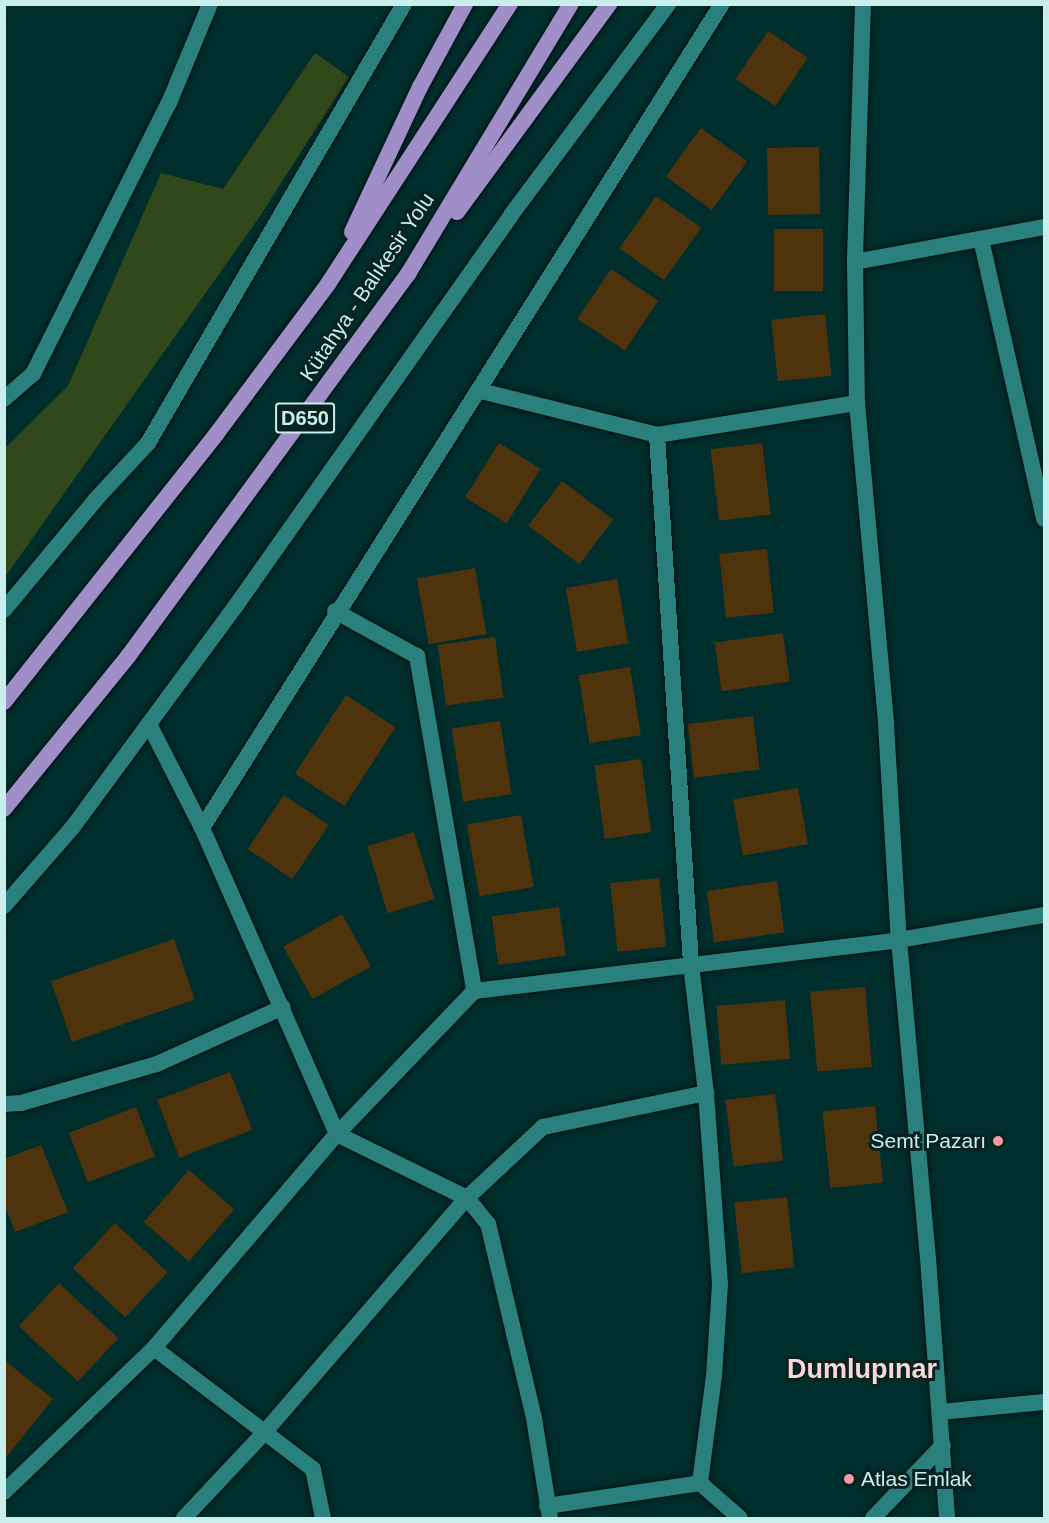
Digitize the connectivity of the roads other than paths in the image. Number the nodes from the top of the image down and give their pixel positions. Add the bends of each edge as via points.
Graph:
1 (210, 4) edge
2 (404, 4) edge
3 (465, 4) edge
4 (510, 4) edge
5 (571, 4) edge
6 (609, 4) edge
7 (668, 4) edge
8 (722, 4) edge
9 (863, 4) edge
10 (1044, 227) edge
11 (981, 239) junction
12 (855, 262) junction
13 (408, 274) junction
14 (328, 284) junction
15 (481, 391) junction
16 (4, 399) edge
17 (857, 403) junction
18 (657, 435) junction
19 (1044, 519) edge
20 (4, 610) edge
21 (335, 611) junction
22 (4, 702) edge
23 (149, 724) junction
24 (4, 809) edge
25 (202, 828) junction
26 (4, 906) edge
27 (1044, 915) edge
28 (899, 940) junction
29 (691, 964) junction
30 (474, 991) junction
31 (283, 1007) junction
32 (706, 1093) junction
33 (4, 1104) edge
34 (337, 1134) junction
35 (467, 1198) junction
36 (154, 1347) junction
37 (1044, 1402) edge
38 (940, 1412) junction
39 (263, 1434) junction
40 (943, 1444) junction
41 (700, 1483) junction
42 (4, 1492) edge
43 (548, 1512) edge
44 (184, 1518) edge
45 (323, 1518) edge
46 (740, 1518) edge
47 (873, 1518) edge
48 (947, 1518) edge

1 - 16 street via 169,103 33,374
2 - 20 street via 148,443 96,498
3 - 14 highway via 420,87
4 - 14 highway, Kütahya - Balıkesir Yolu / D650
5 - 13 highway, Kütahya - Balıkesir Yolu / D650
6 - 13 highway via 515,137
7 - 23 street via 511,215
8 - 15 street
9 - 12 street
10 - 11 street
11 - 12 street
11 - 19 street
12 - 17 street
13 - 24 highway, Kütahya - Balıkesir Yolu / D650 via 137,646
14 - 22 highway, Kütahya - Balıkesir Yolu / D650 via 217,433
15 - 18 street
15 - 21 street
17 - 18 street
17 - 28 street via 886,724
18 - 29 street
21 - 25 street
21 - 30 street via 417,656
23 - 25 street
23 - 26 street via 72,828
25 - 31 street
27 - 28 street
28 - 29 street
28 - 38 street
29 - 30 street
29 - 32 street
30 - 34 street
31 - 33 street via 157,1064 21,1103
31 - 34 street
32 - 35 street via 543,1127
32 - 41 street via 720,1284 714,1376
34 - 35 street
34 - 36 street
35 - 39 street
35 - 43 street via 488,1224 534,1418
36 - 39 street
36 - 42 street
37 - 38 street
38 - 40 street
39 - 44 street
39 - 45 street via 313,1469
40 - 47 street
40 - 48 street
41 - 43 street
41 - 46 street

